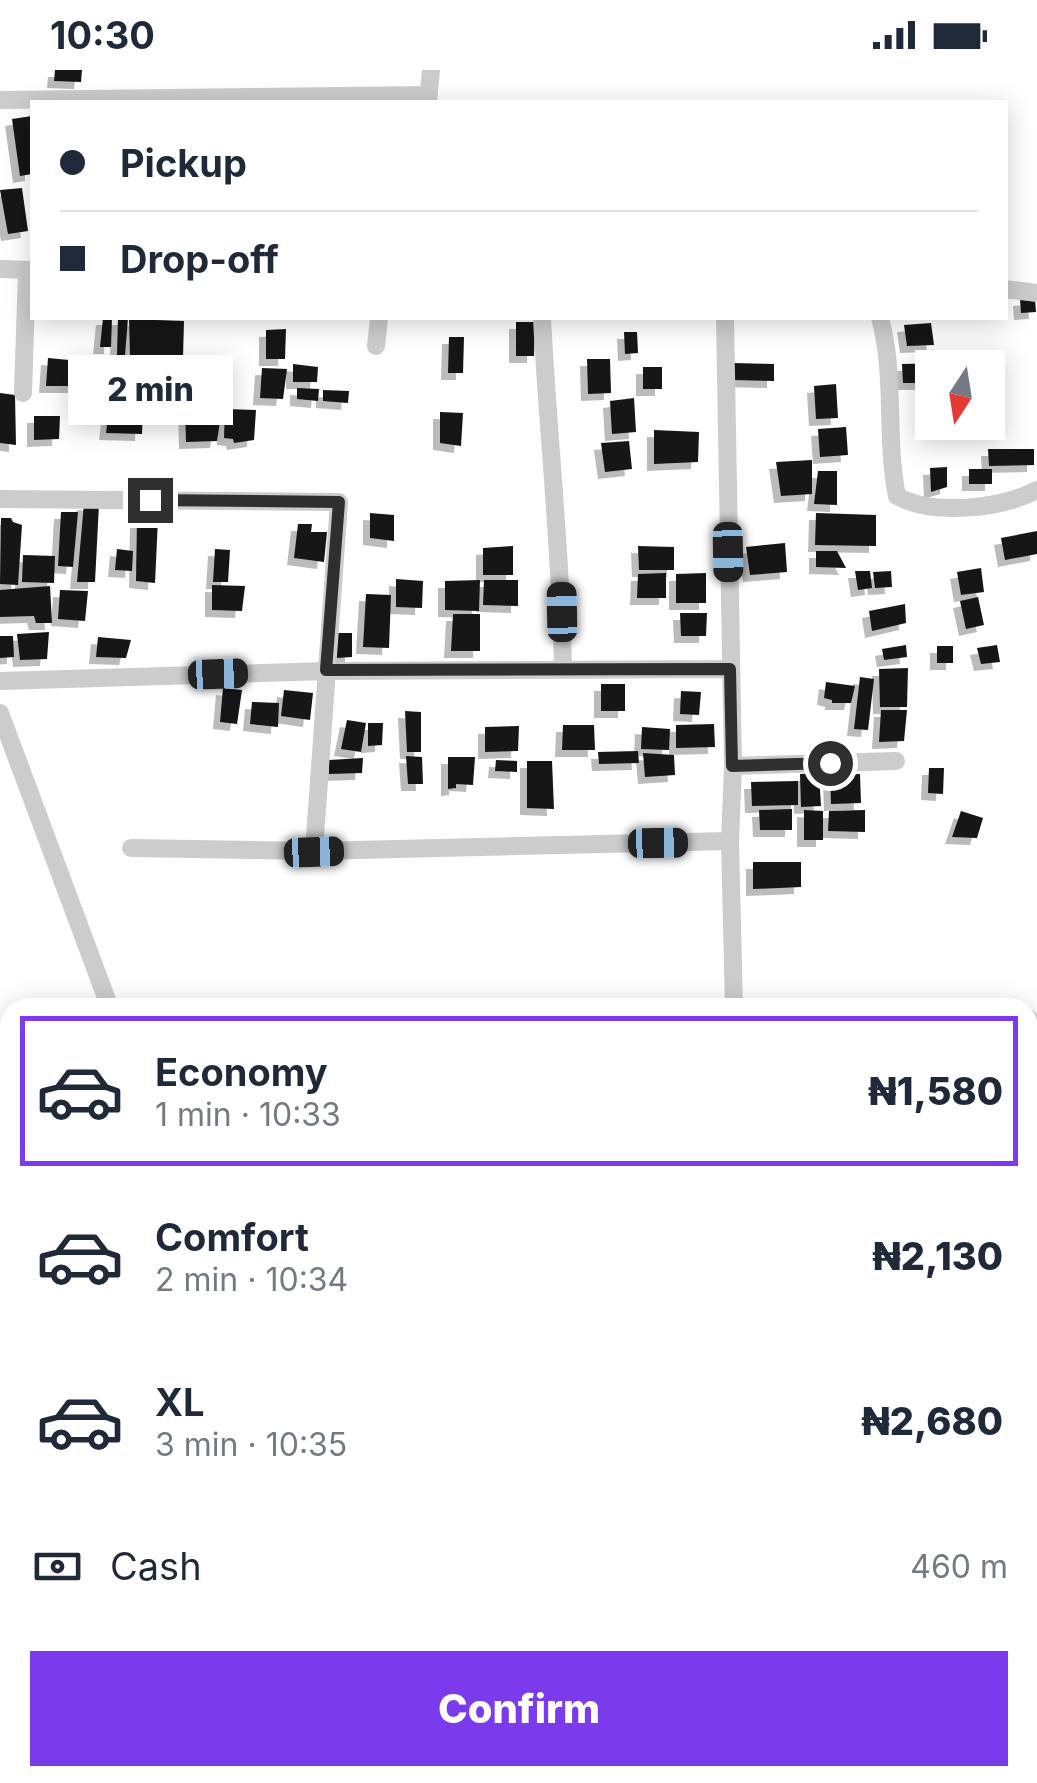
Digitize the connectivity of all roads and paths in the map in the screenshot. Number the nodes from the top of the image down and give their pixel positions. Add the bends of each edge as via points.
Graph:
1 (431, 70) edge
2 (429, 99) edge
3 (0, 100) edge
4 (0, 269) edge
5 (30, 270) edge
6 (1008, 288) edge
7 (1037, 293) edge
8 (379, 320) edge
9 (542, 320) edge
10 (725, 320) edge
11 (880, 320) edge
12 (376, 346) dead end
13 (23, 393) dead end
14 (1037, 490) edge
15 (0, 499) edge
16 (563, 668) junction
17 (730, 669) junction
18 (326, 670) junction
19 (0, 681) edge
20 (0, 713) edge
21 (896, 760) dead end
22 (732, 766) junction
23 (730, 841) junction
24 (131, 848) dead end
25 (314, 852) junction
26 (106, 998) edge
27 (734, 998) edge

1 - 2 street
2 - 3 street
4 - 5 street
5 - 13 street
6 - 7 street
8 - 12 street
9 - 16 street
10 - 17 street
11 - 14 street via 892,387 897,496 973,507 1013,502
15 - 18 street via 339,502
16 - 17 street
16 - 18 street
17 - 22 street
18 - 19 street
18 - 25 street
20 - 26 street
21 - 22 street
22 - 23 street
23 - 25 street
23 - 27 street
24 - 25 street

